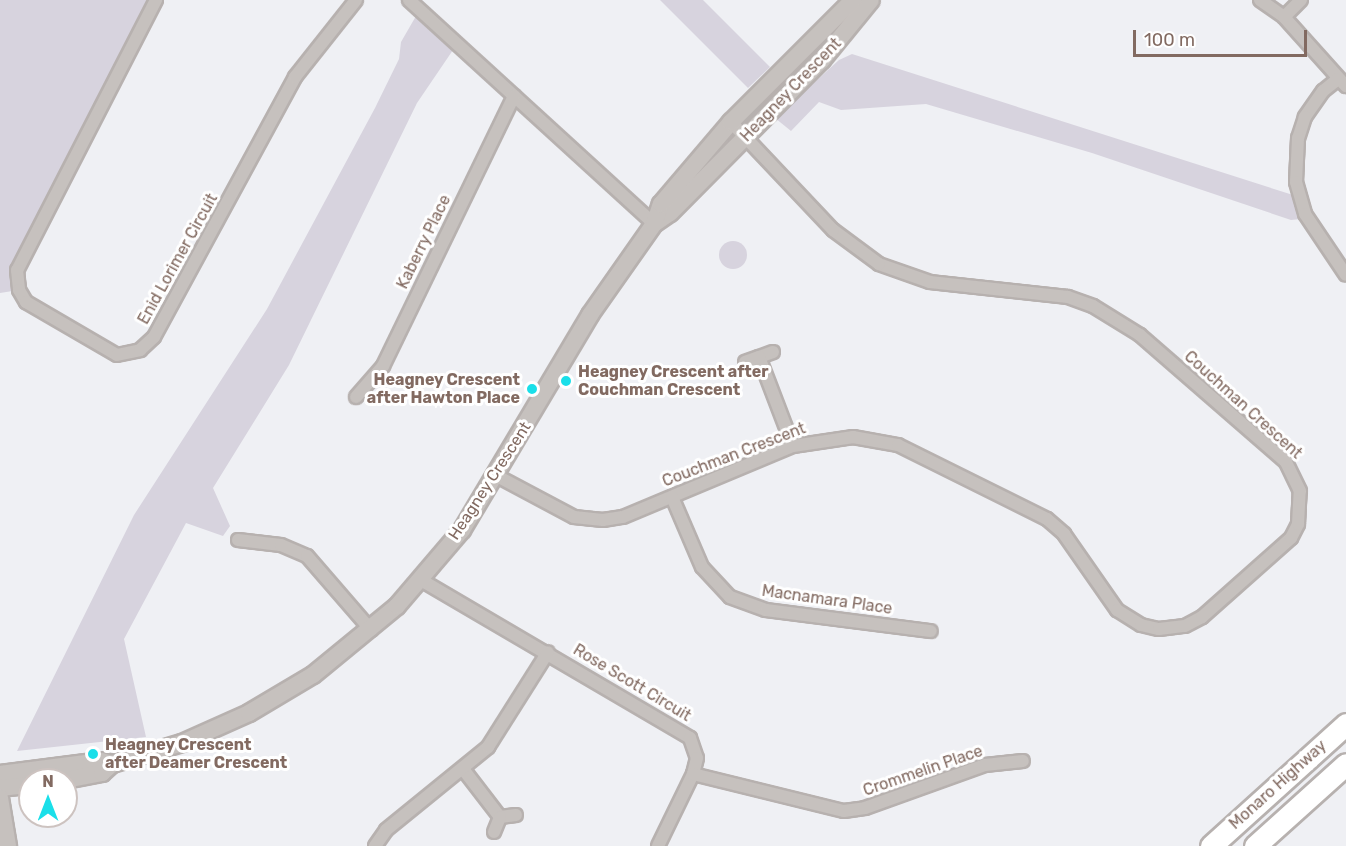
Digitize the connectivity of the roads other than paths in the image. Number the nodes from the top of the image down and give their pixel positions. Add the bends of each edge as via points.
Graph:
1 (156, 0) edge
2 (356, 0) edge
3 (853, 0) edge
4 (871, 0) edge
5 (1260, 0) edge
6 (1301, 0) edge
7 (412, 1) edge
8 (1284, 17) junction
9 (1342, 82) edge
10 (514, 96) junction
11 (731, 123) junction
12 (745, 138) junction
13 (654, 224) junction
14 (1346, 275) edge
15 (772, 352) dead end
16 (759, 357) junction
17 (745, 362) dead end
18 (356, 397) dead end
19 (793, 446) junction
20 (497, 476) junction
21 (672, 497) junction
22 (238, 540) dead end
23 (422, 580) junction
24 (371, 630) junction
25 (931, 631) dead end
26 (548, 652) junction
27 (1346, 724) edge
28 (1023, 761) dead end
29 (112, 764) junction
30 (1346, 764) edge
31 (463, 769) junction
32 (0, 774) edge
33 (693, 774) junction
34 (78, 778) edge
35 (18, 786) edge
36 (0, 788) edge
37 (0, 798) edge
38 (516, 815) dead end
39 (500, 817) junction
40 (494, 832) dead end
41 (8, 846) edge
42 (375, 846) edge
43 (658, 846) edge
44 (1211, 846) edge
45 (1255, 846) edge

1 - 2 street, Enid Lorimer Circuit via 17,270 19,290 26,302 117,355 140,350 154,337 295,77
3 - 11 street, Heagney Crescent
4 - 12 street, Heagney Crescent via 822,60
5 - 8 street
6 - 8 street
7 - 10 street
8 - 9 street
9 - 14 street via 1323,91 1305,117 1297,149 1296,183 1305,214
10 - 13 street
10 - 18 street, Kaberry Place via 383,366
11 - 12 street, Couchman Crescent
11 - 13 street, Heagney Crescent via 661,204
12 - 13 street, Heagney Crescent
12 - 19 street, Couchman Crescent via 833,230 879,264 930,282 1068,297 1118,319 1286,462 1297,483 1301,507 1298,524 1286,544 1202,617 1185,626 1158,629 1141,625 1117,610 1064,534 1047,519 927,456 868,438 823,439
13 - 20 street, Heagney Crescent via 590,315
15 - 16 street
16 - 17 street
16 - 19 street
19 - 21 street, Couchman Crescent
20 - 21 street, Couchman Crescent via 555,509 593,520 623,517
20 - 23 street, Heagney Crescent via 462,530
21 - 25 street, Macnamara Place via 702,567 739,601 766,609
22 - 24 street via 281,545 307,556
23 - 24 street, Heagney Crescent
23 - 26 street, Rose Scott Circuit
24 - 29 street, Heagney Crescent via 313,675 249,713 182,743
26 - 31 street, Rose Scott Circuit via 502,730
26 - 33 street, Rose Scott Circuit via 684,731 695,747
27 - 44 highway, Monaro Highway
28 - 33 street, Crommelin Place via 985,765 865,808 844,811
29 - 32 street, Heagney Crescent via 101,761
29 - 34 street, Heagney Crescent via 102,773
30 - 45 highway, Monaro Highway
31 - 39 street
31 - 42 street, Rose Scott Circuit via 386,830
33 - 43 street, Rose Scott Circuit
35 - 36 street
37 - 41 street
38 - 39 street
39 - 40 street

